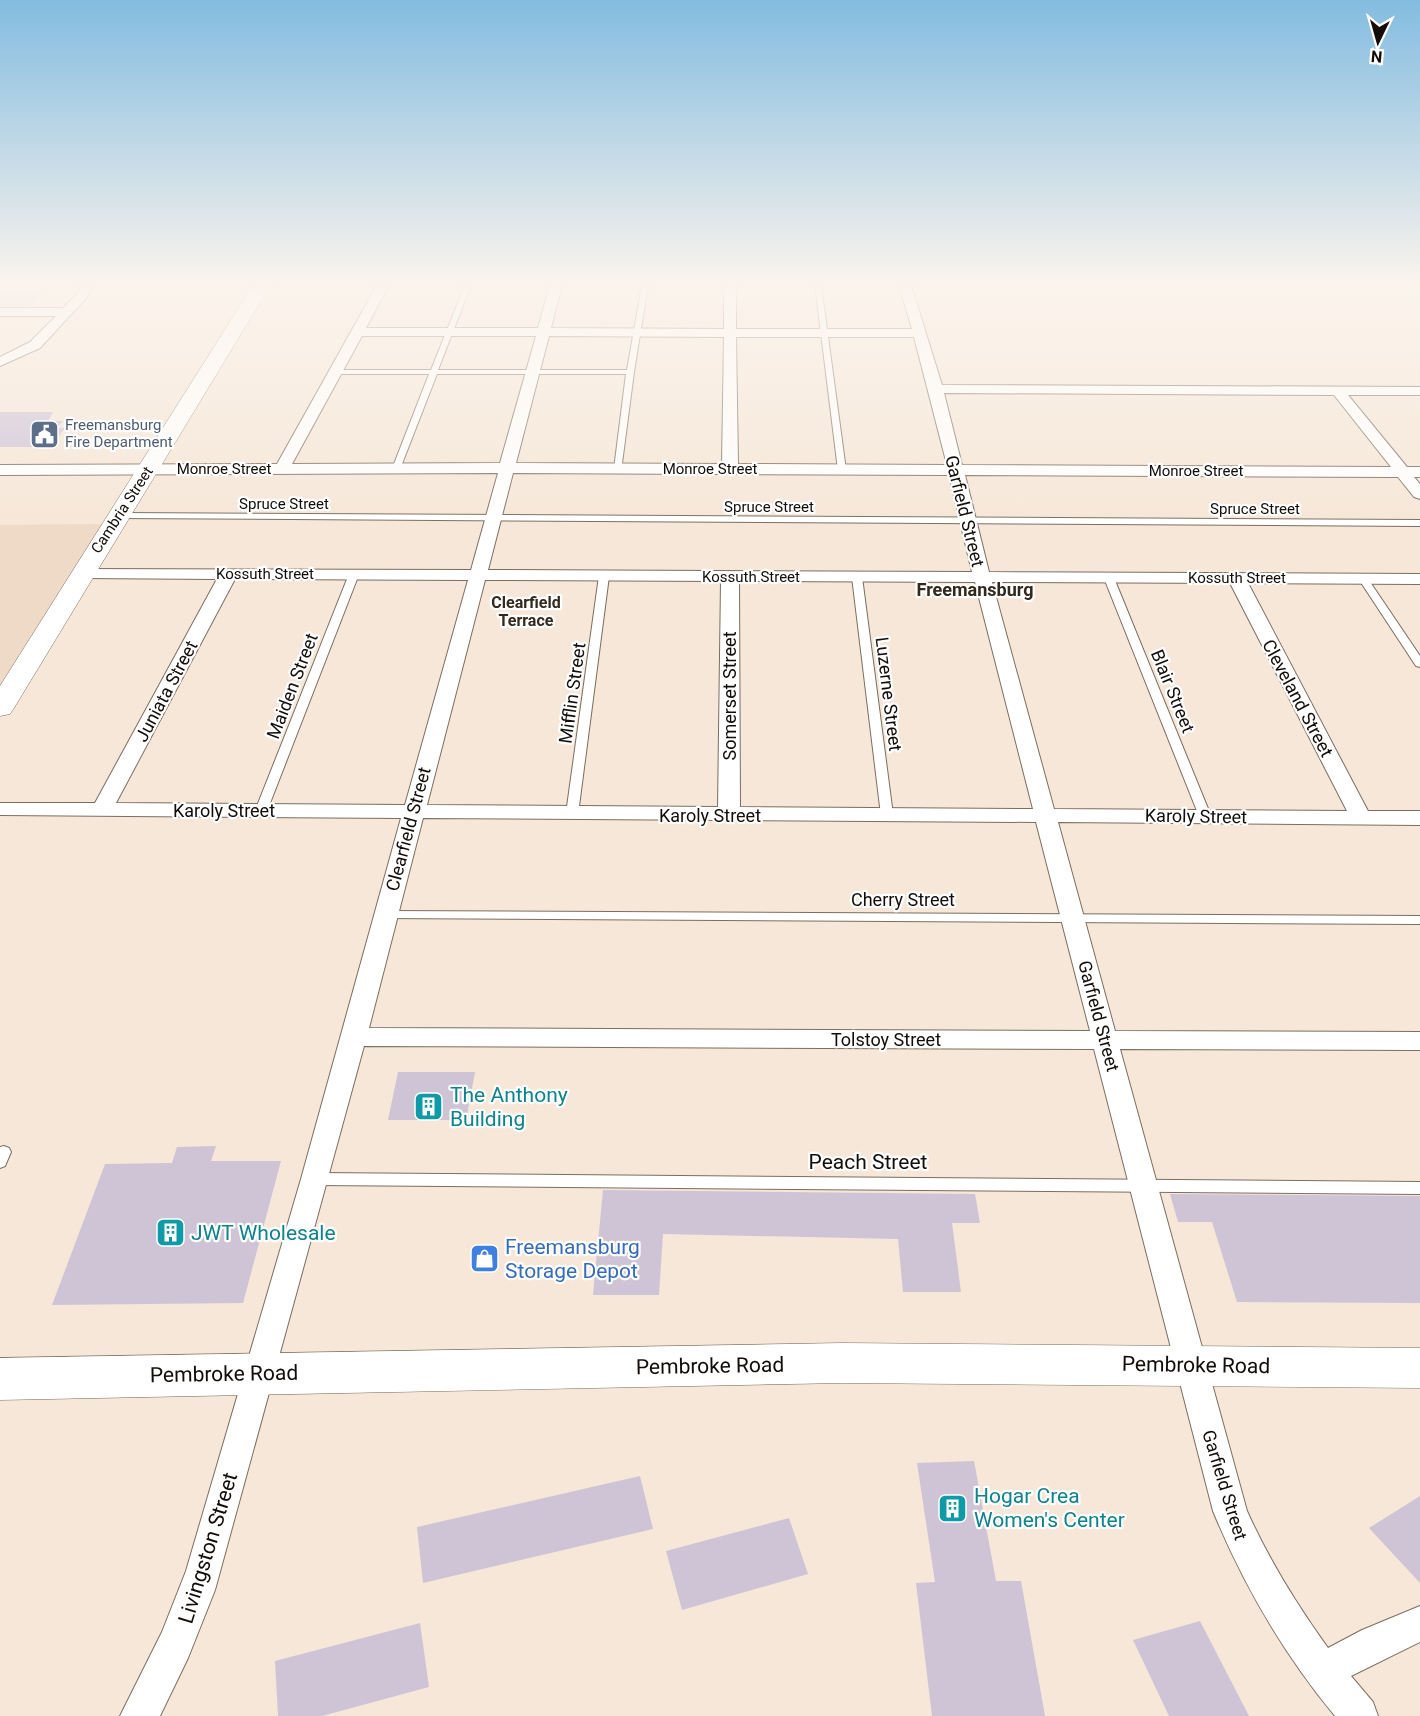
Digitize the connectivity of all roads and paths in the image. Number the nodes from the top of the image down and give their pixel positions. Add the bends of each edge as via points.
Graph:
1 (213, 365) edge
2 (338, 365) edge
3 (436, 365) edge
4 (535, 365) edge
5 (631, 365) edge
6 (728, 365) edge
7 (830, 365) edge
8 (929, 365) edge
9 (533, 371) junction
10 (334, 372) junction
11 (433, 372) junction
12 (630, 372) junction
13 (936, 389) junction
14 (1338, 391) junction
15 (1420, 391) edge
16 (396, 468) junction
17 (506, 468) junction
18 (149, 469) junction
19 (282, 469) junction
20 (618, 469) junction
21 (730, 469) junction
22 (0, 470) edge
23 (842, 470) junction
24 (955, 471) junction
25 (1402, 472) junction
26 (1420, 472) edge
27 (1420, 494) edge
28 (119, 516) junction
29 (493, 519) junction
30 (968, 521) junction
31 (1420, 523) edge
32 (82, 573) junction
33 (229, 573) junction
34 (354, 574) junction
35 (478, 575) junction
36 (604, 576) junction
37 (730, 577) junction
38 (857, 577) junction
39 (982, 578) junction
40 (1109, 578) junction
41 (1236, 578) junction
42 (1363, 578) junction
43 (1420, 579) edge
44 (1420, 664) edge
45 (0, 708) edge
46 (0, 809) edge
47 (102, 810) junction
48 (261, 811) junction
49 (413, 812) junction
50 (572, 814) junction
51 (729, 815) junction
52 (888, 815) junction
53 (1046, 815) junction
54 (1205, 816) junction
55 (1361, 818) junction
56 (1420, 818) edge
57 (385, 915) junction
58 (1073, 917) junction
59 (1420, 920) edge
60 (352, 1037) junction
61 (1106, 1040) junction
62 (1420, 1041) edge
63 (0, 1152) edge
64 (0, 1162) edge
65 (315, 1179) junction
66 (1145, 1185) junction
67 (1420, 1188) edge
68 (1191, 1364) junction
69 (1420, 1368) edge
70 (260, 1373) junction
71 (0, 1379) edge
72 (1420, 1624) edge
73 (1324, 1670) junction
74 (139, 1716) edge
75 (1359, 1716) edge

1 - 18 street, Cambria Street
2 - 10 street
3 - 11 lane
4 - 9 street, Clearfield Street
5 - 12 lane
6 - 21 street
7 - 23 lane
8 - 13 street, Garfield Street
9 - 11 lane
9 - 12 lane
9 - 17 street, Clearfield Street
10 - 11 lane
10 - 19 street
11 - 16 lane
12 - 20 lane
13 - 14 street
13 - 24 street, Garfield Street
14 - 15 street
14 - 25 street
16 - 17 street, Monroe Street
16 - 19 street, Monroe Street
17 - 20 street, Monroe Street
17 - 29 street, Clearfield Street
18 - 19 street, Monroe Street
18 - 22 street, Monroe Street
18 - 28 street, Cambria Street
20 - 21 street, Monroe Street
21 - 23 street, Monroe Street
23 - 24 street, Monroe Street
24 - 25 street, Monroe Street
24 - 30 street, Garfield Street
25 - 26 street, Monroe Street
25 - 27 street
28 - 29 lane, Spruce Street
28 - 32 street, Cambria Street
29 - 30 lane, Spruce Street
29 - 35 street, Clearfield Street
30 - 31 lane, Spruce Street
30 - 39 street, Garfield Street
32 - 33 street, Kossuth Street
32 - 45 street, Cambria Street
33 - 34 street, Kossuth Street
33 - 47 street, Juniata Street
34 - 35 street, Kossuth Street
34 - 48 lane, Maiden Street
35 - 36 street, Kossuth Street
35 - 49 street, Clearfield Street
36 - 37 street, Kossuth Street
36 - 50 lane, Mifflin Street
37 - 38 street, Kossuth Street
37 - 51 street, Somerset Street
38 - 39 street, Kossuth Street
38 - 52 lane, Luzerne Street
39 - 40 street, Kossuth Street
39 - 53 street, Garfield Street
40 - 41 street, Kossuth Street
40 - 54 lane, Blair Street
41 - 42 street, Kossuth Street
41 - 55 street, Cleveland Street
42 - 43 street, Kossuth Street
42 - 44 lane
46 - 47 street, Karoly Street
47 - 48 street, Karoly Street
48 - 49 street, Karoly Street
49 - 50 street, Karoly Street
49 - 57 street, Clearfield Street
50 - 51 street, Karoly Street
51 - 52 street, Karoly Street
52 - 53 street, Karoly Street
53 - 54 street, Karoly Street
53 - 58 street, Garfield Street
54 - 55 street, Karoly Street
55 - 56 street, Karoly Street
57 - 58 lane, Cherry Street
57 - 60 street, Clearfield Street
58 - 59 lane, Cherry Street
58 - 61 street, Garfield Street
60 - 61 street, Tolstoy Street
60 - 65 street, Clearfield Street
61 - 62 street, Tolstoy Street
61 - 66 street, Garfield Street
63 - 64 lane via 4,1152
65 - 66 lane, Peach Street
65 - 70 street, Clearfield Street
66 - 67 lane, Peach Street
66 - 68 street, Garfield Street
68 - 69 main road, Pembroke Road
68 - 70 main road, Pembroke Road via 842,1364
68 - 73 street, Garfield Street via 1230,1512 1248,1554 1269,1592
70 - 71 main road, Pembroke Road
70 - 74 street, Livingston Street via 191,1608 168,1664
72 - 73 street
73 - 75 street, Garfield Street

